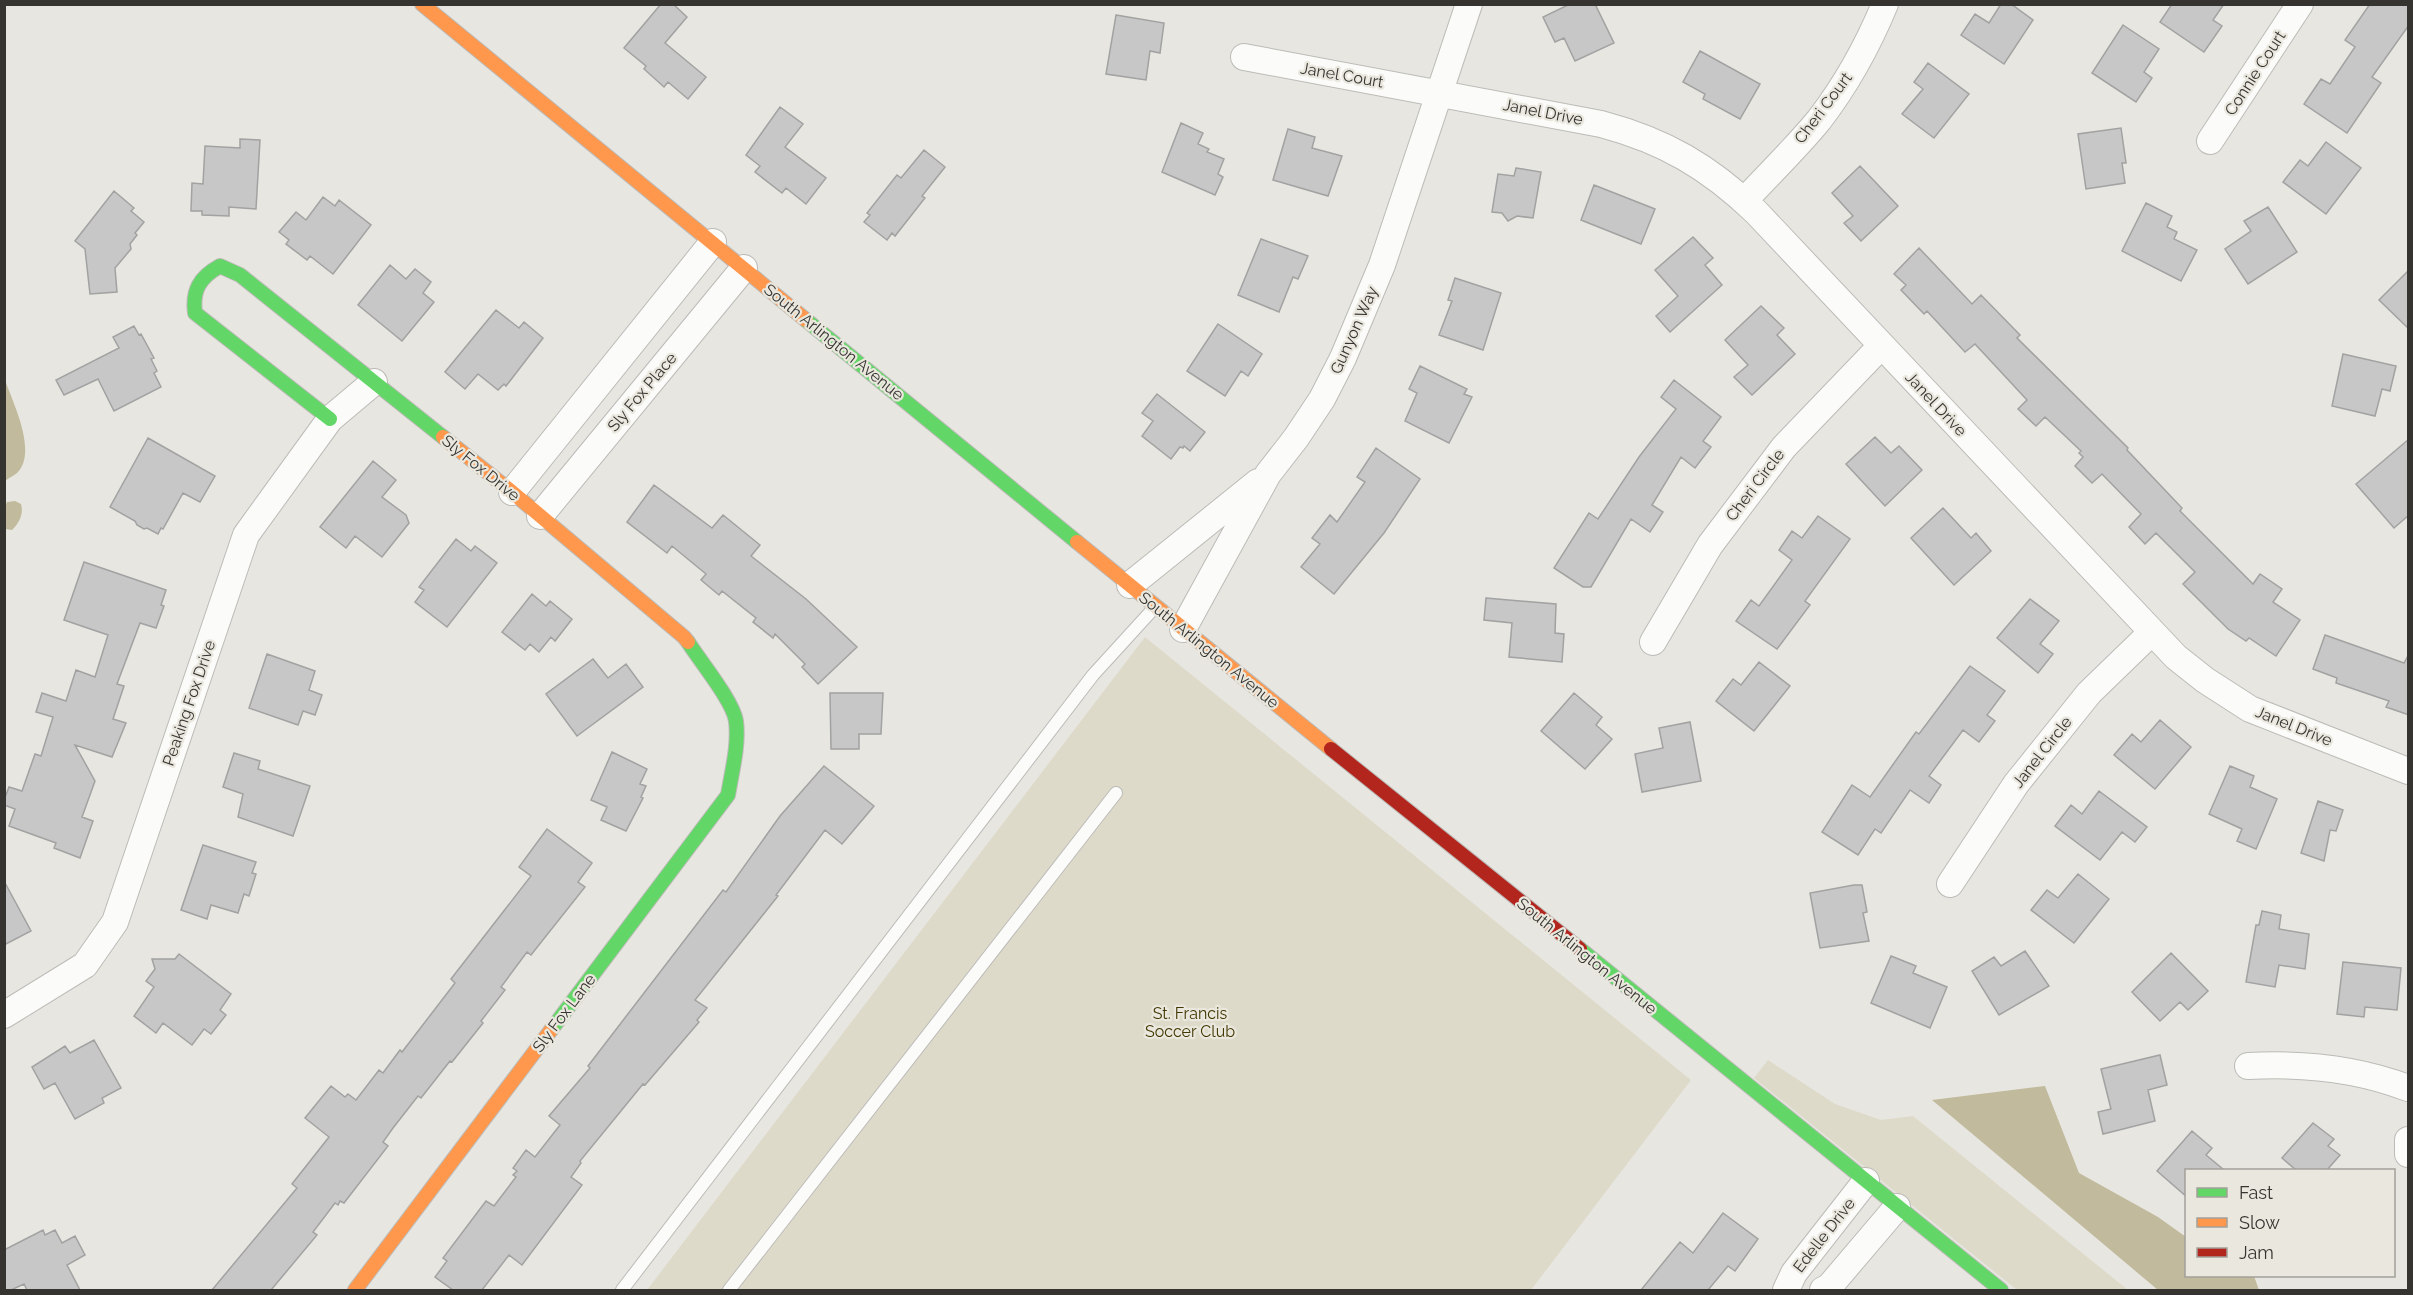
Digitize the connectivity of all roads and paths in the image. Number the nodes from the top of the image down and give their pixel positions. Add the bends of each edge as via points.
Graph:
1 (422, 4) edge
2 (1469, 4) edge
3 (1886, 4) edge
4 (2300, 4) edge
5 (1244, 57) dead end
6 (1439, 92) junction
7 (2210, 141) dead end
8 (1744, 201) junction
9 (712, 242) junction
10 (744, 268) junction
11 (1881, 346) junction
12 (374, 382) junction
13 (330, 419) junction
14 (1268, 474) junction
15 (512, 492) junction
16 (540, 516) junction
17 (1130, 585) junction
18 (1156, 606) junction
19 (1183, 629) junction
20 (2151, 633) junction
21 (1653, 642) dead end
22 (736, 720) joint
23 (2409, 771) edge
24 (1116, 793) dead end
25 (1950, 884) dead end
26 (4, 1015) edge
27 (2248, 1066) dead end
28 (2409, 1088) edge
29 (2409, 1140) edge
30 (2409, 1154) edge
31 (1866, 1181) junction
32 (1897, 1207) junction
33 (355, 1290) edge
34 (622, 1290) edge
35 (729, 1290) edge
36 (1786, 1290) edge
37 (1823, 1290) edge
38 (2001, 1290) edge

1 - 9 street, South Arlington Avenue
2 - 6 street, Gunyon Way
3 - 8 street, Cheri Court via 1862,53 1819,120
4 - 7 street, Connie Court
5 - 6 street, Janel Court
6 - 8 street, Janel Drive via 1589,121 1646,138 1698,164
6 - 14 street, Gunyon Way via 1382,265 1343,358 1322,399
8 - 11 street, Janel Drive
9 - 10 street, South Arlington Avenue
9 - 15 street
10 - 16 street, Sly Fox Place
10 - 17 street, South Arlington Avenue
11 - 20 street, Janel Drive
11 - 21 street, Cheri Circle via 1784,447 1710,545
12 - 13 street, Peaking Fox Drive
12 - 13 street, Sly Fox Drive via 240,275 220,266 205,273 196,287 195,313
12 - 15 street, Sly Fox Drive
13 - 26 street, Peaking Fox Drive via 246,535 115,922 85,965
14 - 17 street
14 - 19 street, Gunyon Way
15 - 16 street, Sly Fox Drive
16 - 22 street, Sly Fox Drive via 684,637 729,703
17 - 18 street, South Arlington Avenue
18 - 19 street, South Arlington Avenue
18 - 34 lane via 1094,675
19 - 31 street, South Arlington Avenue
20 - 23 street, Janel Drive via 2195,673 2250,709
20 - 25 street, Janel Circle via 2089,693 2016,784
22 - 33 street, Sly Fox Lane via 728,795
24 - 35 lane
27 - 28 street via 2294,1064 2341,1069
29 - 30 street
31 - 32 street, South Arlington Avenue
31 - 36 street, Edelle Drive via 1794,1274
32 - 37 street
32 - 38 street, South Arlington Avenue

